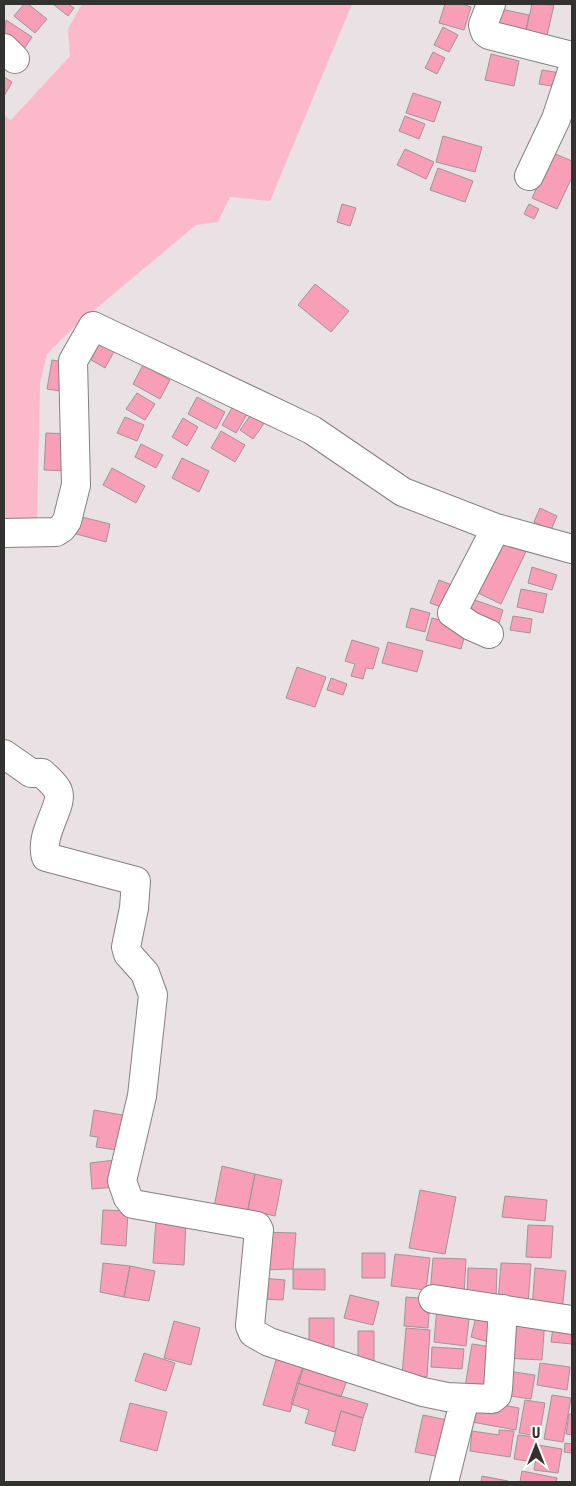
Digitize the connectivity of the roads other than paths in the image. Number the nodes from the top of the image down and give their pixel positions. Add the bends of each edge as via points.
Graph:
1 (491, 4) edge
2 (572, 56) edge
3 (572, 71) edge
4 (529, 176) dead end
5 (496, 528) junction
6 (4, 533) edge
7 (572, 549) edge
8 (489, 634) dead end
9 (4, 754) edge
10 (433, 1299) dead end
11 (503, 1309) junction
12 (572, 1320) edge
13 (465, 1398) junction
14 (444, 1482) edge

1 - 2 street via 483,25 489,35
3 - 4 street via 556,119
5 - 6 street via 403,492 312,430 93,326 73,361 76,485 67,521 56,532
5 - 7 street
5 - 8 street via 452,613
9 - 13 street via 31,773 42,773 58,789 60,797 45,838 46,856 136,881 126,947 128,954 145,973 153,995 142,1096 122,1181 128,1198 133,1204 256,1226 259,1230 250,1326 253,1333 269,1342 398,1385
10 - 11 street
11 - 12 street
11 - 13 street via 497,1395 492,1399
13 - 14 street

